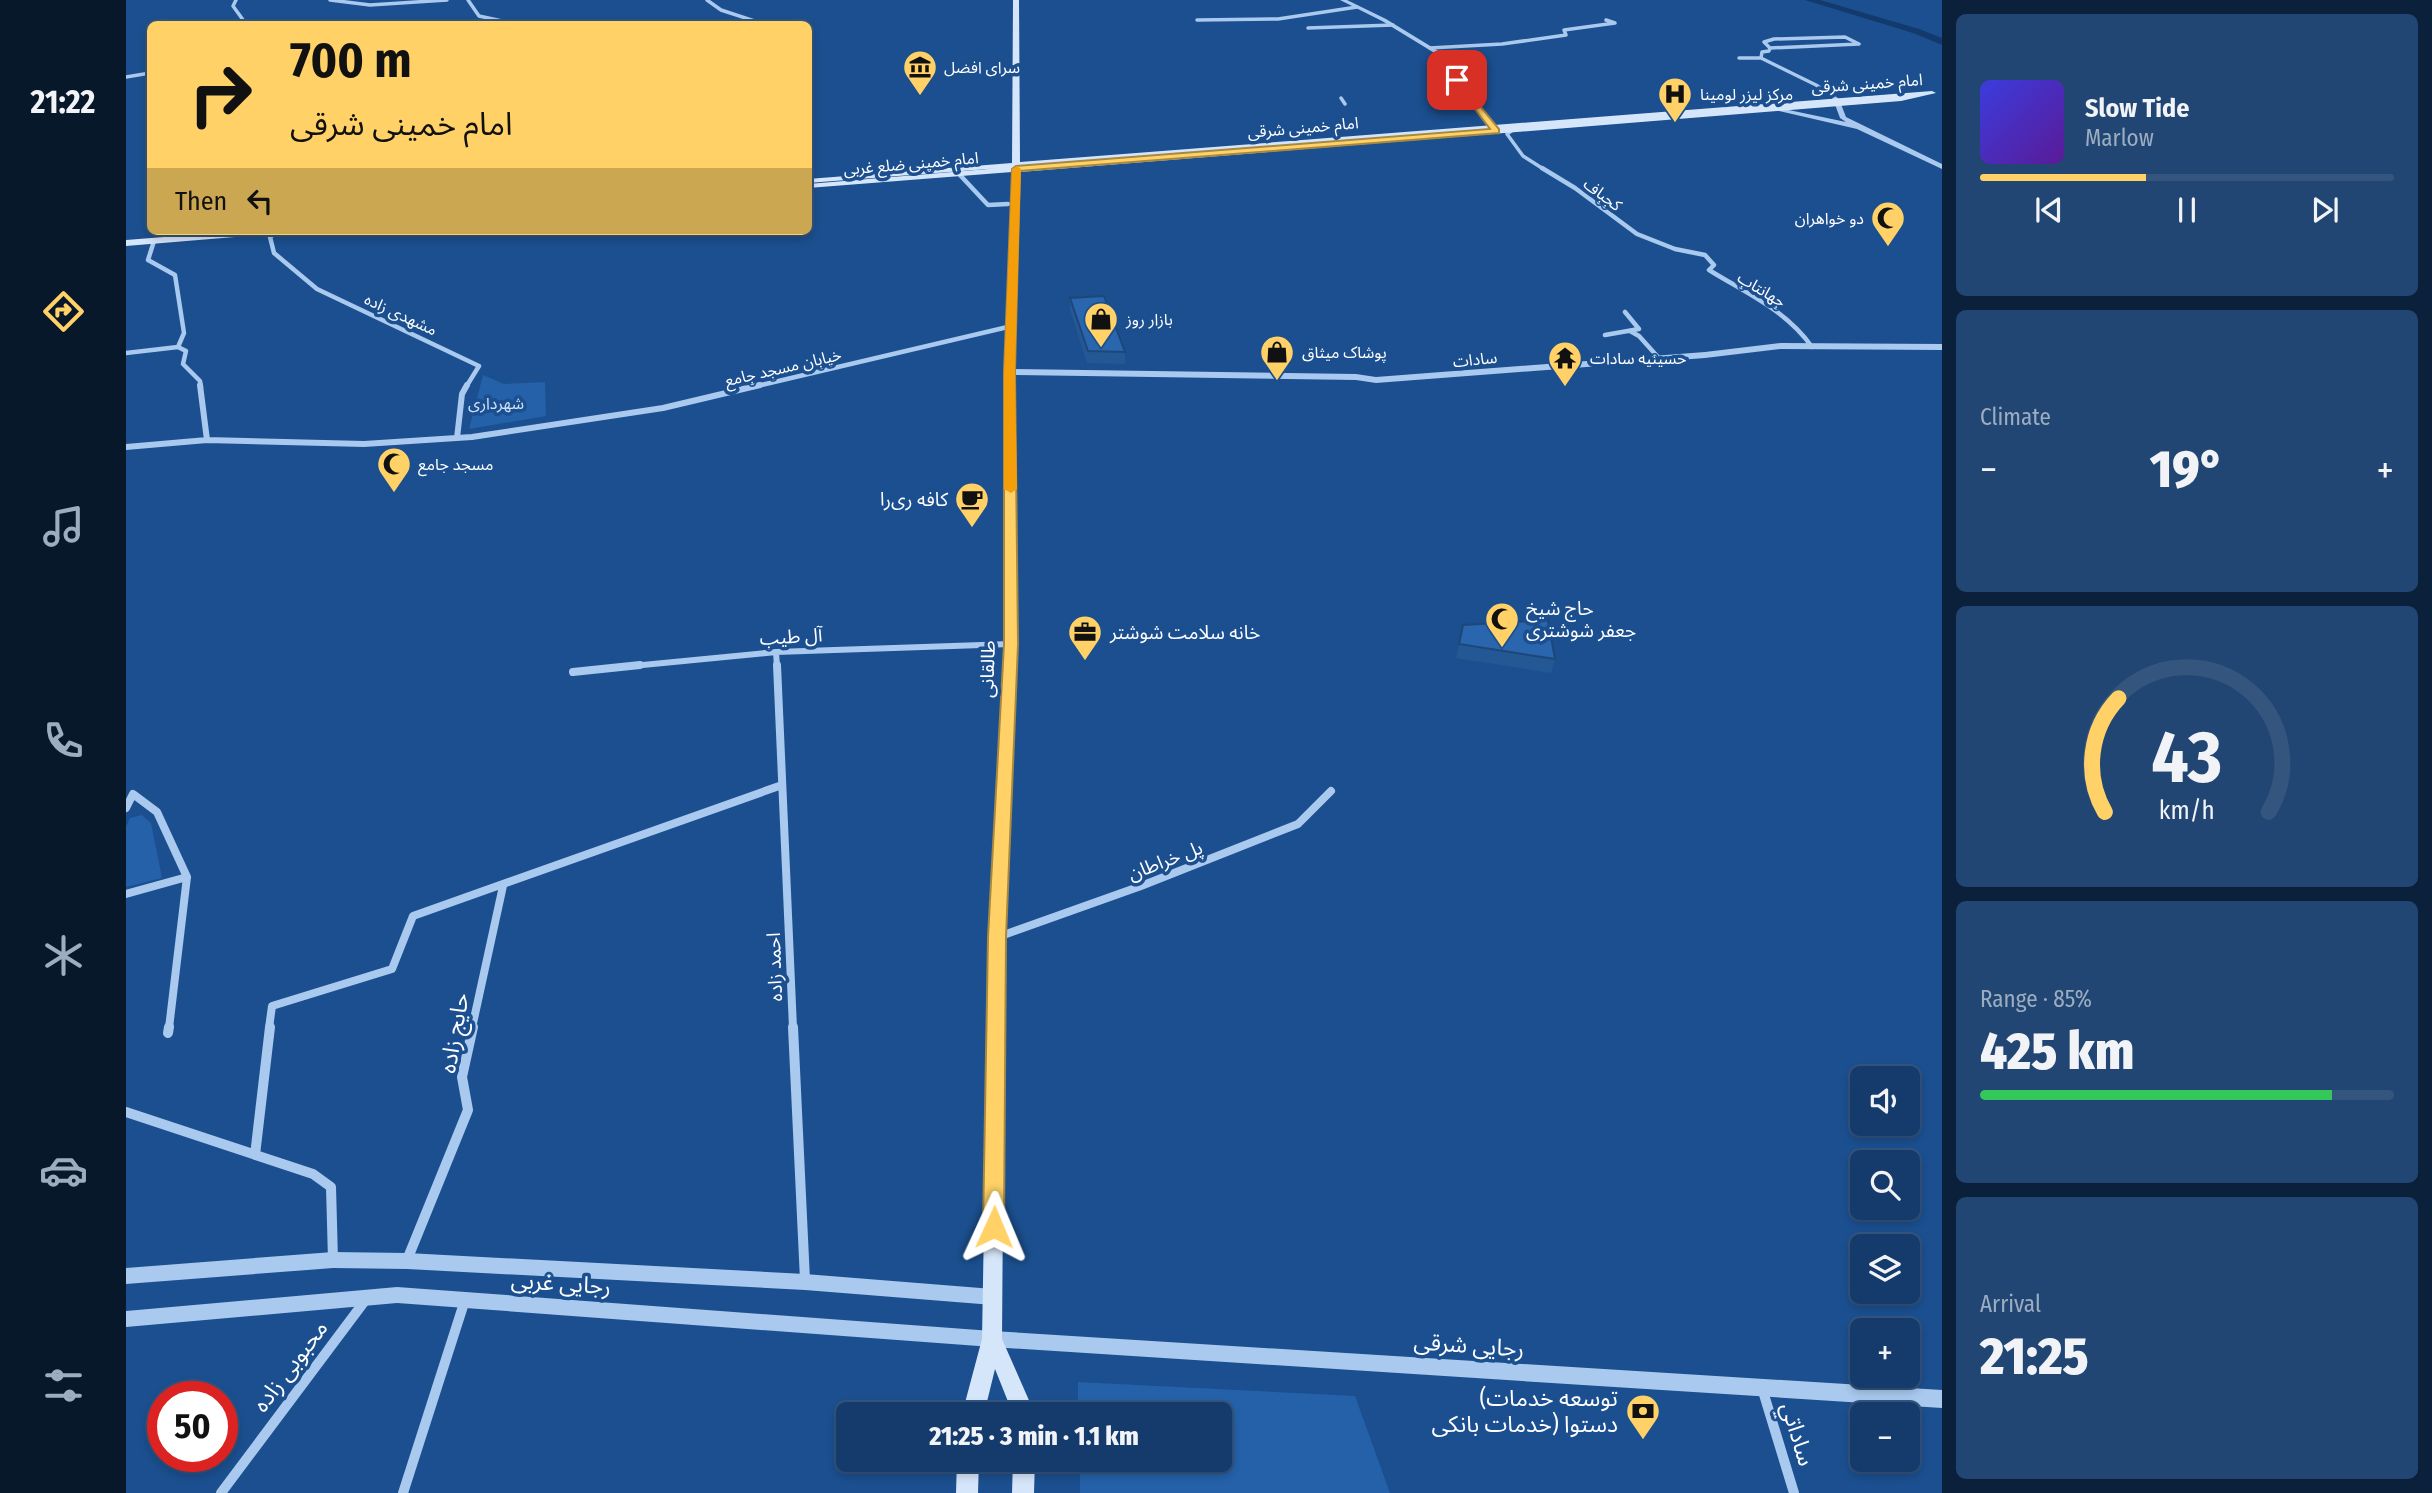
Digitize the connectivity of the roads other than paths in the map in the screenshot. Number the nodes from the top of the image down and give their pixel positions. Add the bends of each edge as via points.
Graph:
1 (236, 0) edge
2 (330, 0) edge
3 (447, 0) edge
4 (468, 0) edge
5 (707, 0) edge
6 (1016, 0) edge
7 (1343, 0) edge
8 (1357, 7) junction
9 (1197, 20) dead end
10 (1606, 20) dead end
11 (244, 21) edge
12 (502, 21) edge
13 (755, 21) edge
14 (1393, 25) junction
15 (1308, 28) dead end
16 (1770, 47) junction
17 (1430, 48) junction
18 (1739, 58) dead end
19 (1761, 58) junction
20 (147, 74) edge
21 (126, 77) edge
22 (1942, 92) edge
23 (1341, 98) dead end
24 (1838, 101) junction
25 (1345, 104) dead end
26 (1774, 108) junction
27 (1859, 127) junction
28 (1495, 129) junction
29 (1514, 129) junction
30 (1016, 167) junction
31 (1942, 167) edge
32 (958, 173) junction
33 (812, 184) edge
34 (812, 184) edge
35 (1008, 204) dead end
36 (147, 234) edge
37 (224, 235) edge
38 (274, 235) edge
39 (126, 236) edge
40 (154, 241) junction
41 (126, 243) edge
42 (1705, 255) joint
43 (1625, 312) dead end
44 (1012, 326) junction
45 (1630, 331) junction
46 (1605, 335) dead end
47 (178, 347) junction
48 (1812, 347) junction
49 (1942, 347) edge
50 (126, 353) edge
51 (1657, 356) junction
52 (1010, 372) junction
53 (457, 438) junction
54 (207, 440) junction
55 (126, 447) edge
56 (1011, 644) junction
57 (776, 652) junction
58 (573, 672) dead end
59 (782, 785) junction
60 (1331, 791) dead end
61 (129, 795) edge
62 (126, 808) edge
63 (187, 877) junction
64 (503, 886) junction
65 (126, 894) edge
66 (997, 937) junction
67 (168, 1033) dead end
68 (126, 1112) edge
69 (255, 1155) junction
70 (333, 1260) junction
71 (407, 1261) junction
72 (126, 1276) edge
73 (805, 1282) junction
74 (993, 1297) junction
75 (368, 1298) junction
76 (465, 1300) junction
77 (126, 1319) edge
78 (992, 1339) junction
79 (1762, 1388) junction
80 (1942, 1399) edge
81 (976, 1402) edge
82 (1019, 1402) edge
83 (968, 1472) edge
84 (1024, 1472) edge
85 (221, 1493) edge
86 (403, 1493) edge
87 (967, 1493) edge
88 (1023, 1493) edge
89 (1794, 1493) edge

1 - 11 street via 233,5
2 - 3 street via 370,4
4 - 12 street via 479,16
5 - 13 street via 721,10
6 - 30 main road, طالقانی
7 - 8 street
8 - 9 street via 1271,20
8 - 14 street
10 - 17 street via 1615,23 1502,44
14 - 15 street
14 - 17 street
16 - 16 street via 1764,42 1774,39 1845,37 1859,44
16 - 19 street
17 - 28 street via 1443,56
18 - 19 street
19 - 24 street
20 - 21 street
22 - 24 main road, امام خمینی شرقی
23 - 25 street
24 - 26 main road, امام خمینی شرقی
24 - 27 street via 1843,118
24 - 28 main road, امام خمینی شرقی
26 - 27 street
26 - 29 main road, امام خمینی شرقی
27 - 31 street
28 - 29 main road, امام خمینی شرقی
28 - 30 main road, امام خمینی شرقی
29 - 42 street, کجباف via 1507,134 1523,156 1576,188 1637,234
30 - 32 main road, امام خمینی ضلع غربی
30 - 33 main road, امام خمینی ضلع غربی
30 - 44 main road, طالقانی
32 - 34 main road, امام خمینی ضلع غربی
32 - 35 street via 988,205
36 - 39 main road
37 - 40 main road
38 - 53 street, مشهدی زاده via 274,253 317,289 479,366 462,394
40 - 41 main road
40 - 47 street via 148,260 175,275 184,334
42 - 48 street, جهانتاب via 1714,265 1709,270 1772,307 1801,329
43 - 45 street via 1639,330
44 - 52 main road, طالقانی
44 - 53 street, خیابان مسجد جامع via 663,408
45 - 46 street
45 - 51 street
47 - 50 street
47 - 54 street via 186,351 183,364 200,381
48 - 49 street, سادات
48 - 51 street, سادات
51 - 52 street, سادات via 1376,380
52 - 56 main road, طالقانی
53 - 54 street via 364,444
54 - 55 street
56 - 57 street, آل طیب
56 - 66 main road, طالقانی
57 - 58 street, آل طیب
57 - 59 street, احمد زاده
59 - 64 street
59 - 73 street, احمد زاده
60 - 66 street, پل خراطان via 1298,824
61 - 62 street
61 - 63 street via 157,812
63 - 65 street
63 - 67 street
64 - 69 street via 413,916 392,969 272,1006
64 - 71 street, حایج زاده via 462,1077 468,1110
66 - 74 main road, طالقانی
68 - 69 street
69 - 70 street via 313,1174 331,1187
70 - 71 street, رجایی غربی
70 - 72 street, رجایی غربی
71 - 73 street, رجایی غربی
73 - 74 street, رجایی غربی
74 - 78 main road, طالقانی
75 - 76 street, رجایی غربی via 397,1295
75 - 77 street, رجایی غربی
75 - 85 street, محبوبی زاده
76 - 78 street, رجایی غربی
76 - 86 street
78 - 79 street, رجایی شرقی
78 - 81 main road, طالقانی
78 - 82 main road, طالقانی
79 - 80 street, رجایی شرقی
79 - 89 street, ساداتي
83 - 87 main road
84 - 88 main road

